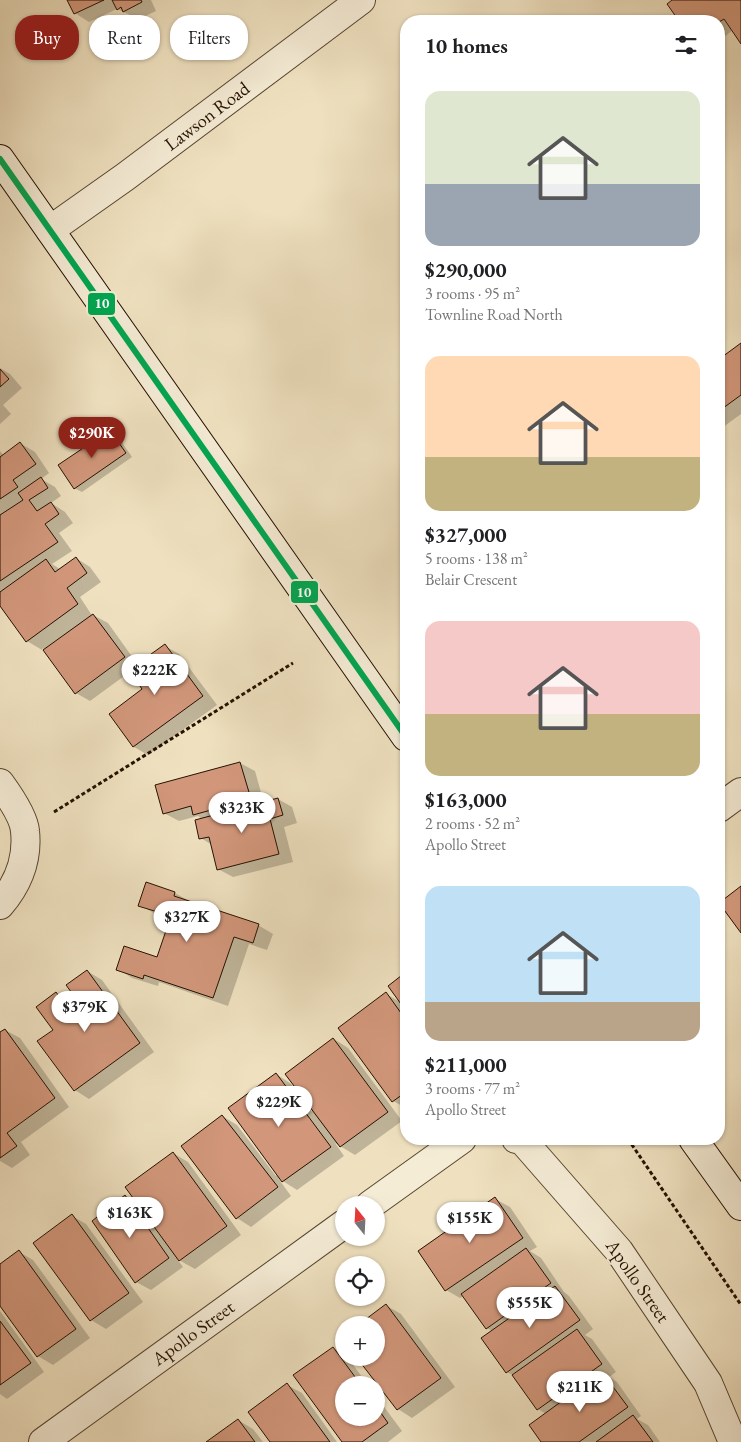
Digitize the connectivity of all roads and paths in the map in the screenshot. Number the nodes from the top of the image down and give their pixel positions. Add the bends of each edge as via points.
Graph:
1 (361, 0) edge
2 (0, 159) edge
3 (50, 230) junction
4 (293, 663) dead end
5 (400, 728) edge
6 (0, 783) edge
7 (741, 792) edge
8 (725, 804) edge
9 (25, 829) junction
10 (0, 904) edge
11 (454, 1145) edge
12 (526, 1145) edge
13 (632, 1145) edge
14 (697, 1145) edge
15 (383, 1196) edge
16 (741, 1206) edge
17 (335, 1231) edge
18 (741, 1305) edge
19 (43, 1442) edge
20 (733, 1442) edge

1 - 3 street, Lawson Road via 126,177
2 - 3 street
3 - 5 street
4 - 9 path
6 - 9 street
7 - 8 street
9 - 10 street via 23,868 13,890
11 - 15 street
12 - 20 street, Apollo Street via 619,1251 708,1383
13 - 18 path
14 - 16 street
17 - 19 street, Apollo Street

